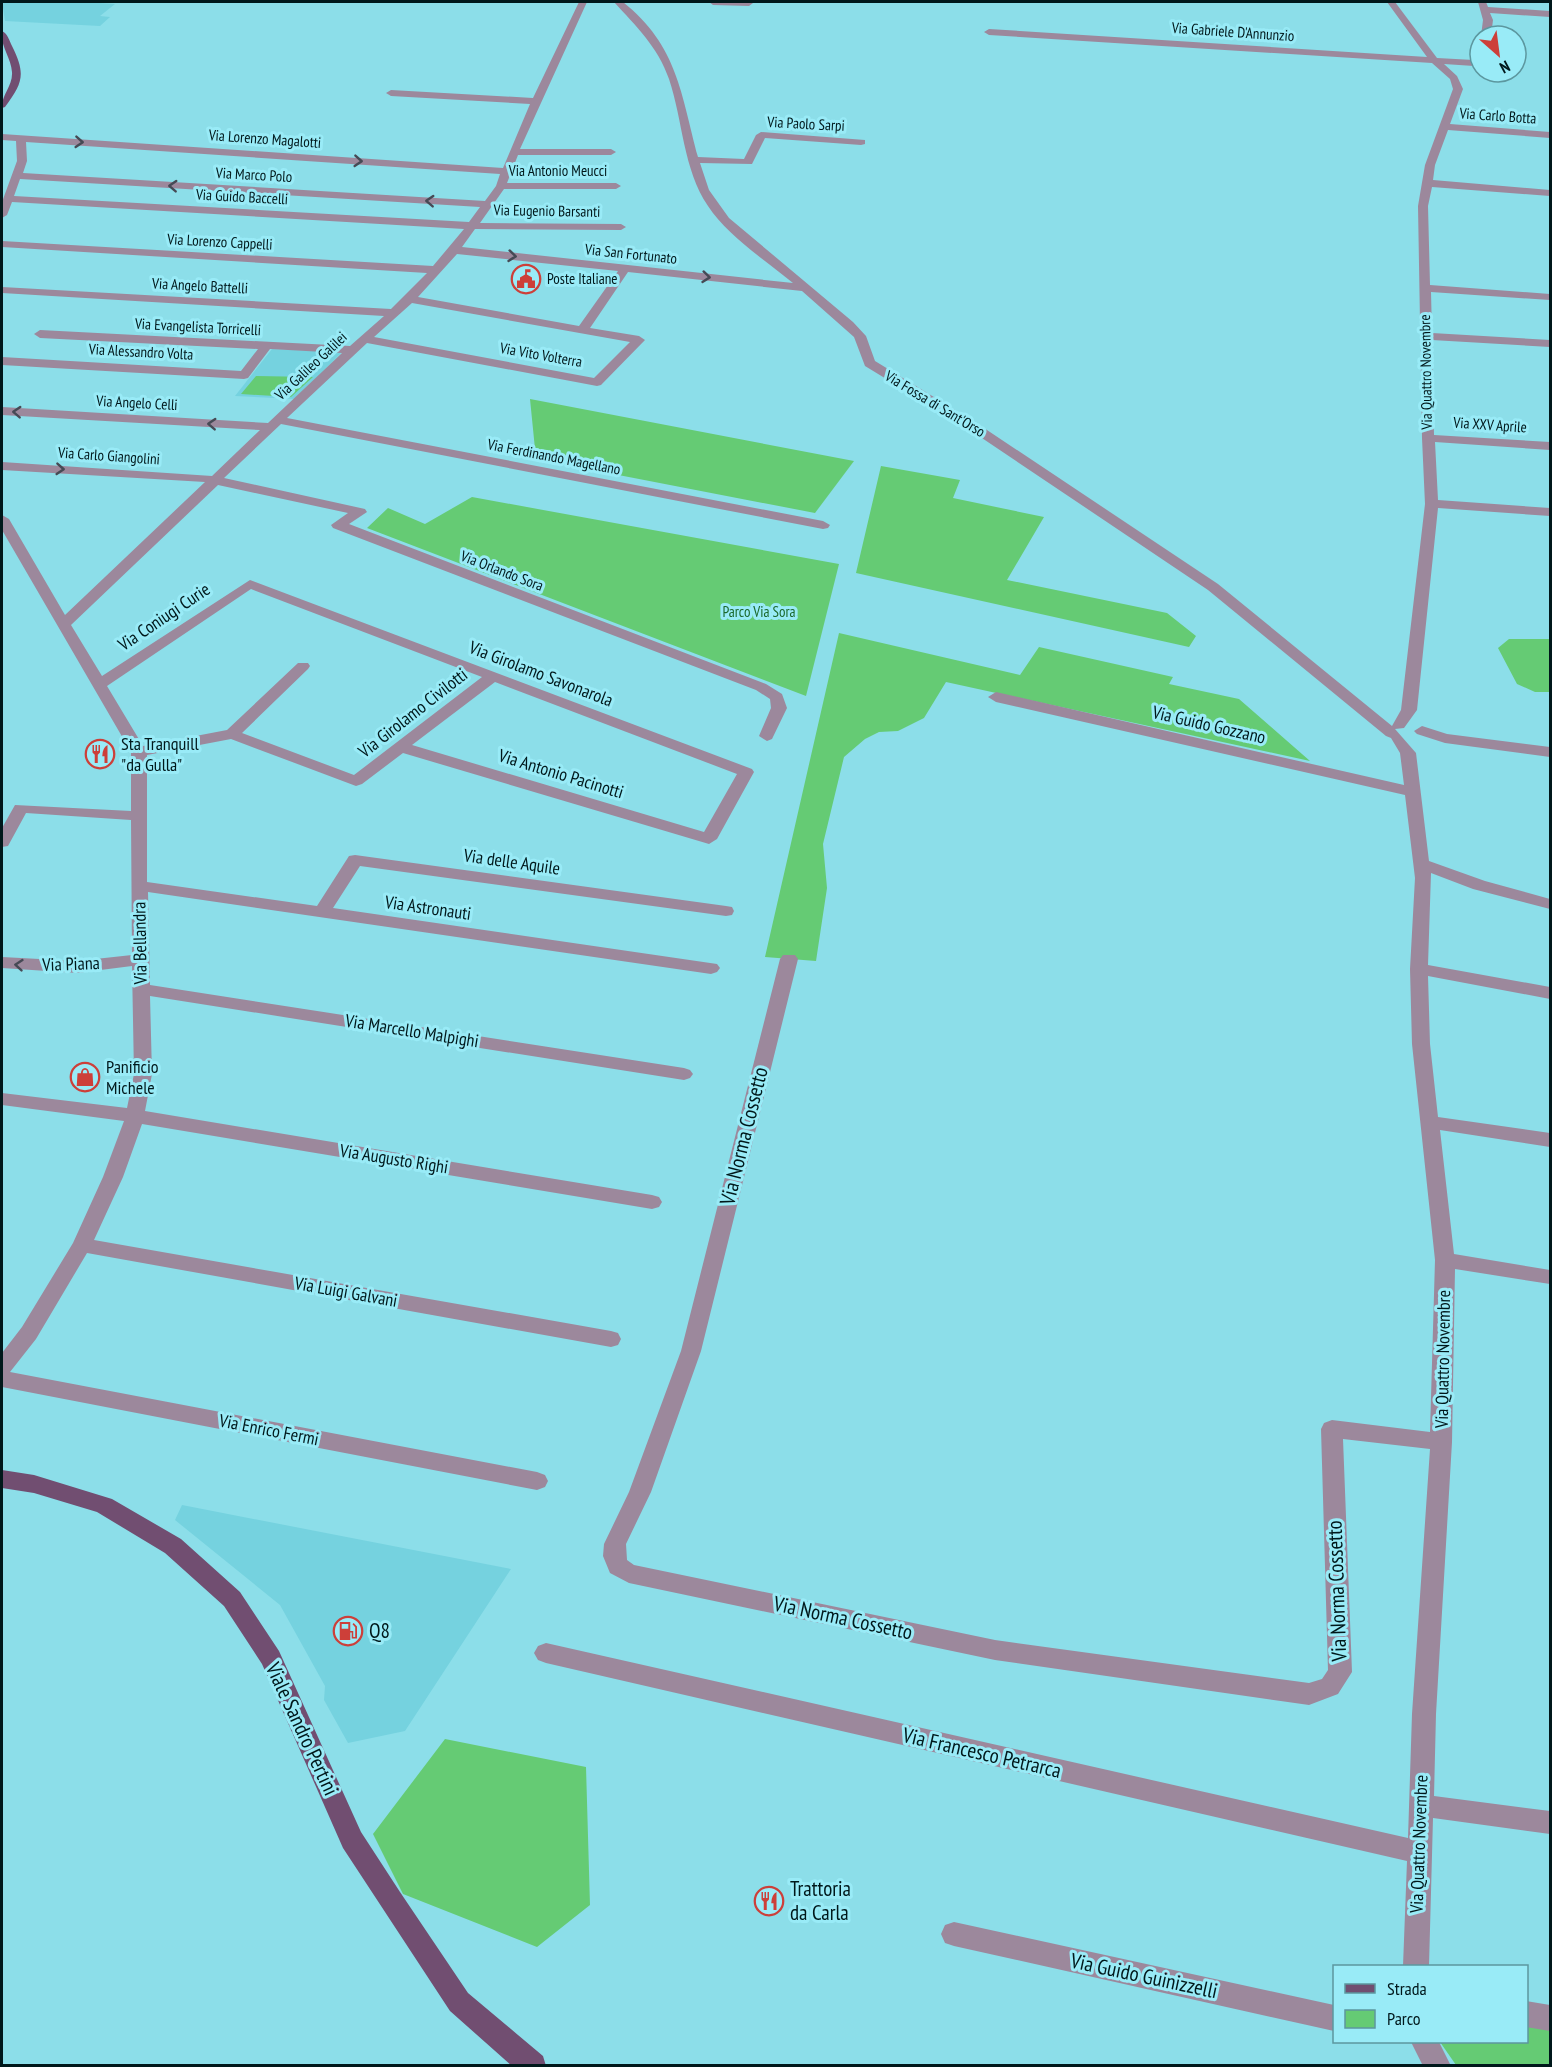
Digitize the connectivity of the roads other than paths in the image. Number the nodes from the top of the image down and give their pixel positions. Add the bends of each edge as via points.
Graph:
1 (583, 2) edge
2 (618, 2) edge
3 (713, 2) edge
4 (726, 2) edge
5 (1391, 2) edge
6 (749, 3) dead end
7 (1484, 6) edge
8 (1551, 14) edge
9 (1488, 24) edge
10 (990, 32) dead end
11 (2, 34) edge
12 (1434, 60) junction
13 (1468, 63) edge
14 (1468, 70) edge
15 (1454, 78) junction
16 (391, 93) dead end
17 (537, 101) junction
18 (2, 105) edge
19 (1443, 127) junction
20 (2, 128) edge
21 (1551, 135) edge
22 (2, 137) edge
23 (21, 138) junction
24 (861, 142) dead end
25 (2, 143) edge
26 (513, 152) junction
27 (611, 152) dead end
28 (694, 160) junction
29 (506, 171) junction
30 (17, 176) junction
31 (1426, 183) junction
32 (501, 186) junction
33 (616, 186) dead end
34 (1551, 193) edge
35 (8, 199) junction
36 (489, 204) junction
37 (2, 215) edge
38 (473, 226) junction
39 (621, 227) dead end
40 (2, 244) edge
41 (454, 250) junction
42 (625, 269) junction
43 (436, 270) junction
44 (804, 288) junction
45 (1425, 288) junction
46 (2, 290) edge
47 (1551, 297) edge
48 (410, 300) junction
49 (396, 313) junction
50 (582, 330) junction
51 (40, 334) dead end
52 (1426, 336) junction
53 (365, 339) junction
54 (1551, 344) edge
55 (266, 347) junction
56 (354, 350) junction
57 (2, 361) edge
58 (2, 411) edge
59 (274, 423) junction
60 (1428, 438) junction
61 (1551, 446) edge
62 (2, 466) edge
63 (215, 481) junction
64 (1432, 504) junction
65 (1551, 512) edge
66 (2, 519) edge
67 (823, 525) dead end
68 (250, 584) joint
69 (64, 624) junction
70 (303, 666) dead end
71 (493, 676) junction
72 (100, 684) junction
73 (996, 697) dead end
74 (232, 734) junction
75 (1408, 735) junction
76 (767, 736) dead end
77 (1445, 738) junction
78 (401, 747) junction
79 (139, 752) junction
80 (1551, 752) edge
81 (1413, 792) junction
82 (140, 816) junction
83 (709, 839) joint
84 (2, 842) edge
85 (1423, 871) junction
86 (139, 886) junction
87 (1551, 904) edge
88 (726, 911) dead end
89 (322, 912) junction
90 (789, 959) dead end
91 (140, 960) junction
92 (2, 963) edge
93 (711, 968) dead end
94 (1419, 969) junction
95 (140, 988) junction
96 (1551, 993) edge
97 (684, 1074) dead end
98 (2, 1099) edge
99 (135, 1116) junction
100 (1430, 1122) junction
101 (1551, 1140) edge
102 (652, 1202) dead end
103 (82, 1245) junction
104 (1445, 1260) junction
105 (1551, 1277) edge
106 (611, 1339) dead end
107 (2, 1368) edge
108 (2, 1379) edge
109 (1442, 1442) junction
110 (2, 1479) edge
111 (537, 1481) dead end
112 (546, 1653) dead end
113 (1420, 1804) junction
114 (1551, 1823) edge
115 (1419, 1852) junction
116 (954, 1934) dead end
117 (1416, 1965) edge
118 (1528, 2014) edge
119 (1333, 2018) edge
120 (1551, 2018) edge
121 (1423, 2043) edge
122 (1424, 2043) edge
123 (533, 2066) edge
124 (1422, 2066) edge
125 (1438, 2066) edge

1 - 17 street, Via Galileo Galilei
2 - 28 street, Via Fossa di Sant'Orso via 635,17 666,60
3 - 4 street
4 - 6 street
5 - 12 street
7 - 8 street
7 - 9 street
10 - 12 street, Via Gabriele D'Annunzio
11 - 18 main road via 18,71 16,85
12 - 13 street, Via Gabriele D'Annunzio
12 - 15 street
14 - 15 street
15 - 19 street, Via Quattro Novembre via 1458,89
16 - 17 street
17 - 26 street, Via Galileo Galilei
19 - 21 street, Via Carlo Botta
19 - 31 street, Via Quattro Novembre
20 - 23 street, Via Lorenzo Magalotti
22 - 23 street, Via Lorenzo Magalotti
23 - 25 street, Via Lorenzo Magalotti
23 -> 29 street, Via Lorenzo Magalotti
23 - 30 street via 22,158
24 - 28 street, Via Paolo Sarpi via 761,135 748,162
26 - 27 street
26 - 29 street, Via Galileo Galilei
28 - 44 street, Via Fossa di Sant'Orso via 707,201 716,212
29 - 32 street, Via Galileo Galilei
30 - 35 street
36 -> 30 street, Via Marco Polo
31 - 34 street
31 - 45 street, Via Quattro Novembre
32 - 33 street, Via Antonio Meucci
32 - 36 street, Via Galileo Galilei
35 - 37 street
35 - 38 street, Via Guido Baccelli
36 - 38 street, Via Galileo Galilei
38 - 39 street, Via Eugenio Barsanti
38 - 41 street, Via Galileo Galilei
40 - 43 street, Via Lorenzo Cappelli
41 -> 42 street, Via San Fortunato
41 - 43 street, Via Galileo Galilei
42 -> 44 street, Via San Fortunato
42 - 50 street
43 - 48 street, Via Galileo Galilei
44 - 75 street, Via Fossa di Sant'Orso via 860,336 869,363 877,369 947,409 1213,588 1369,714
45 - 47 street
45 - 52 street, Via Quattro Novembre
46 - 49 street, Via Angelo Battelli
48 - 49 street, Via Galileo Galilei
48 - 50 street
49 - 53 street, Via Galileo Galilei
50 - 53 street, Via Vito Volterra via 639,340 597,382
51 - 55 street, Via Evangelista Torricelli
52 - 54 street
52 - 60 street, Via Quattro Novembre
53 - 56 street, Via Galileo Galilei
55 - 56 street, Via Evangelista Torricelli
55 - 57 street, Via Alessandro Volta via 244,375
56 - 59 street, Via Galileo Galilei
59 -> 58 street, Via Angelo Celli
59 - 63 street, Via Galileo Galilei
59 - 67 street, Via Ferdinando Magellano
60 - 61 street, Via XXV Aprile
60 - 64 street, Via Quattro Novembre
62 -> 63 street, Via Carlo Giangolini
63 - 69 street, Via Galileo Galilei
63 - 76 street, Via Orlando Sora via 360,512 338,525 760,687 777,697 779,708
64 - 65 street
64 - 75 street, Via Quattro Novembre
66 - 69 street, Via Bellandra
68 - 71 street, Via Girolamo Savonarola
68 - 72 street, Via Coniugi Curie
69 - 72 street, Via Bellandra
70 - 74 street
71 - 78 street, Via Girolamo Civilotti
71 - 83 street, Via Girolamo Savonarola via 746,772
72 - 79 street, Via Bellandra
73 - 81 street, Via Guido Gozzano
74 - 78 street, Via Girolamo Civilotti via 356,781
74 - 79 street
75 - 77 street
75 - 77 street
75 - 81 street, Via Quattro Novembre
77 - 80 street
78 - 83 street, Via Antonio Pacinotti
79 - 82 street, Via Bellandra
81 - 85 street, Via Quattro Novembre
82 - 84 street via 21,808
82 - 86 street, Via Bellandra
85 - 87 street
85 - 94 street, Via Quattro Novembre
86 - 89 street, Via Astronauti
86 - 91 street, Via Bellandra
88 - 89 street, Via delle Aquile via 355,860
89 - 93 street, Via Astronauti
90 - 109 street, Via Norma Cossetto via 691,1351 648,1471 615,1544 618,1566 629,1573 995,1650 1309,1694 1330,1687 1340,1672 1332,1429
91 -> 92 street, Via Piana via 77,967
91 - 95 street, Via Bellandra
94 - 96 street
94 - 100 street, Via Quattro Novembre via 1421,1044
95 - 97 street, Via Marcello Malpighi
95 - 99 street, Via Bellandra via 143,1074
98 - 99 street, Via Augusto Righi
99 - 102 street, Via Augusto Righi
99 - 103 street, Via Bellandra
100 - 101 street
100 - 104 street, Via Quattro Novembre
103 - 106 street, Via Luigi Galvani
103 - 107 street, Via Bellandra via 29,1333
104 - 105 street
104 - 109 street, Via Quattro Novembre
108 - 111 street, Via Enrico Fermi
109 - 113 street, Via Quattro Novembre
110 - 123 main road, Viale Sandro Pertini via 34,1484 104,1505 173,1546 232,1599 271,1658 352,1840 391,1901 459,2002
112 - 115 street, Via Francesco Petrarca
113 - 114 street
113 - 115 street, Via Quattro Novembre
115 - 117 street, Via Quattro Novembre
116 - 119 street, Via Guido Guinizzelli
118 - 120 street
121 - 124 street
122 - 125 street

